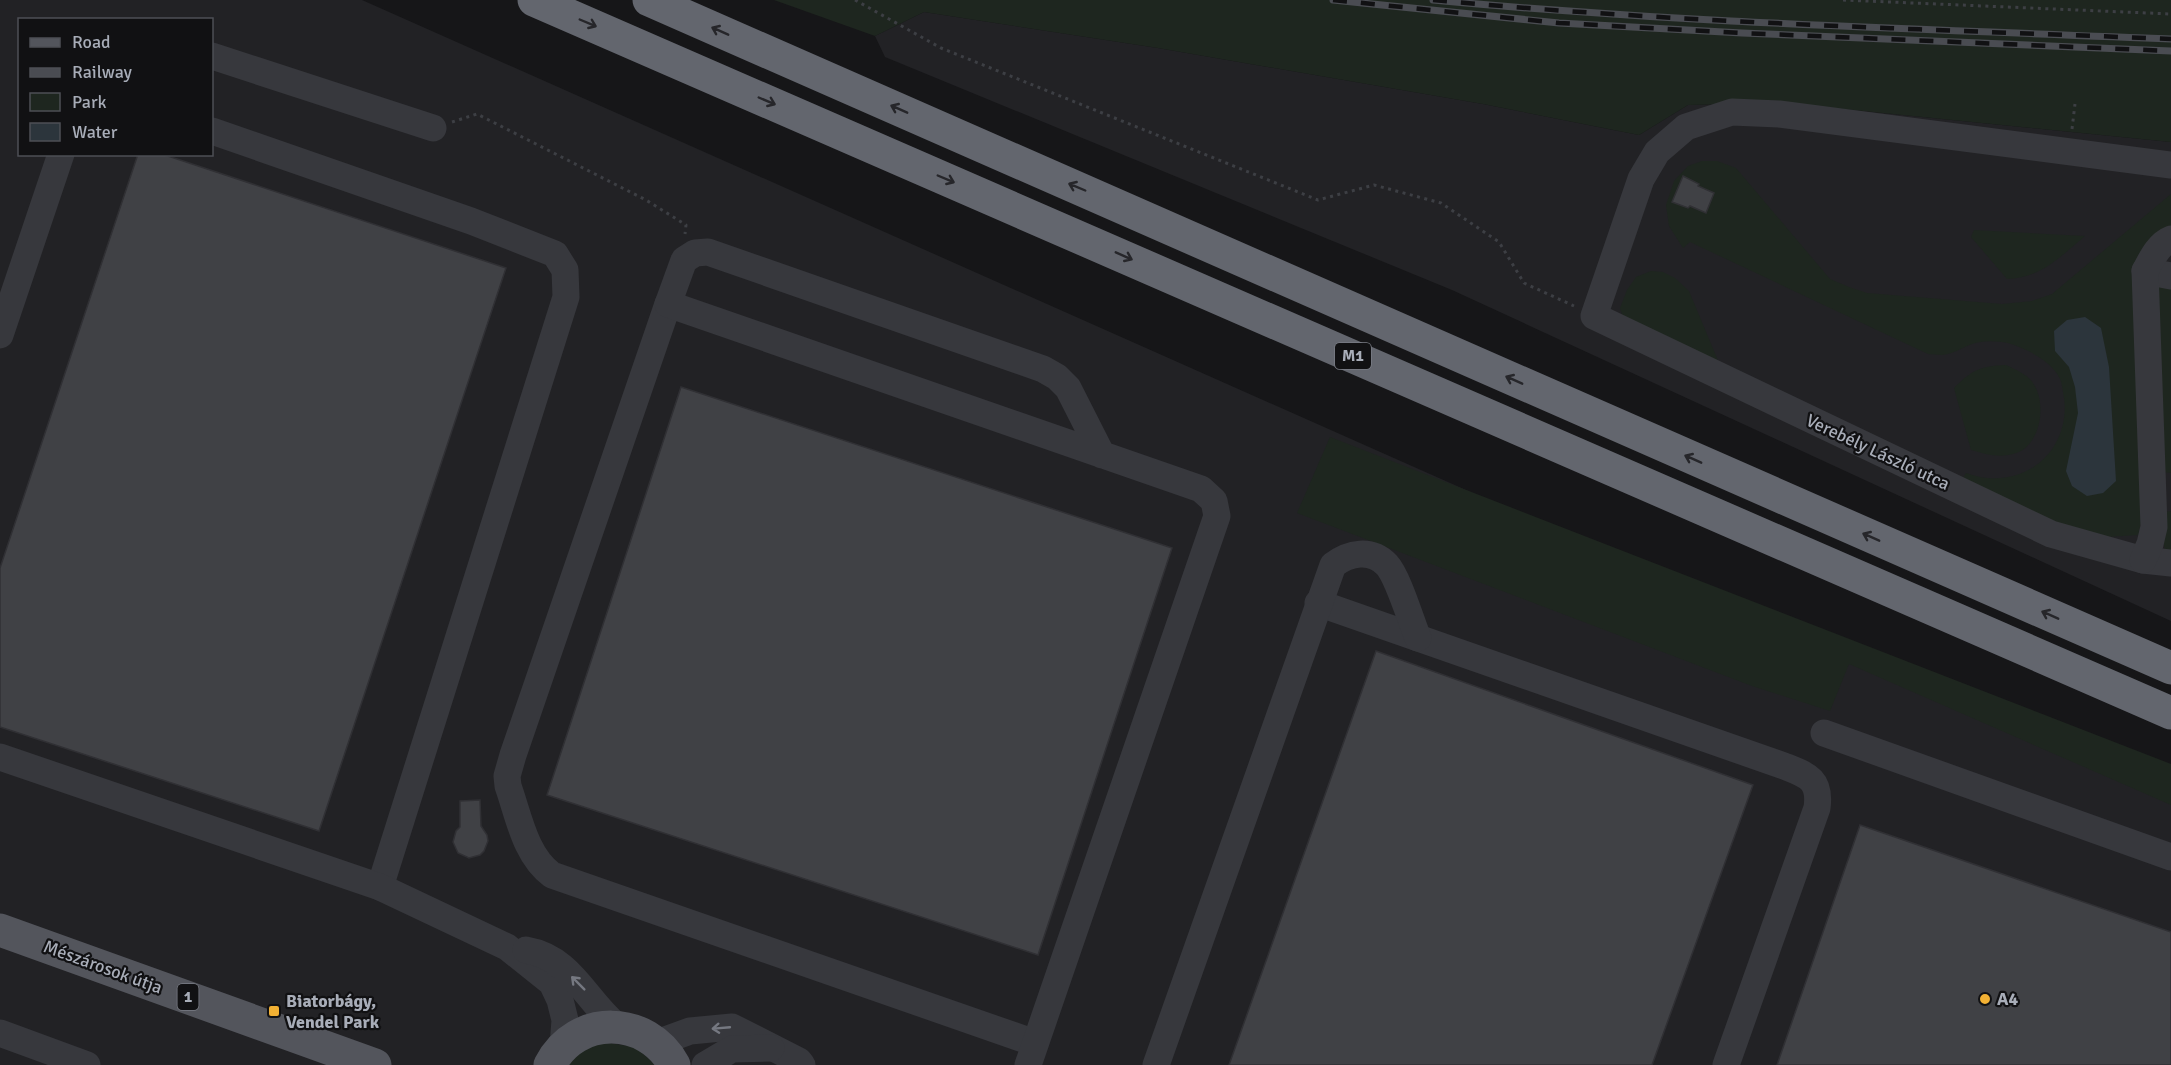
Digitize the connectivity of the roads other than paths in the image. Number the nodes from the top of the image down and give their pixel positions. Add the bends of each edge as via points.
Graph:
1 (534, 0) edge
2 (649, 0) edge
3 (213, 56) edge
4 (433, 128) road end
5 (213, 131) edge
6 (60, 156) edge
7 (2171, 165) edge
8 (2171, 239) edge
9 (2145, 271) junction
10 (2171, 276) edge
11 (668, 304) junction
12 (0, 335) edge
13 (1102, 455) junction
14 (2162, 494) edge
15 (2143, 560) junction
16 (2171, 563) edge
17 (1318, 603) junction
18 (1418, 638) junction
19 (2103, 639) junction
20 (2171, 655) edge
21 (2171, 668) edge
22 (2171, 713) edge
23 (1824, 733) dead end
24 (0, 757) edge
25 (2171, 857) edge
26 (380, 887) junction
27 (0, 930) edge
28 (507, 947) junction
29 (617, 1026) junction
30 (0, 1033) edge
31 (775, 1048) junction
32 (665, 1054) edge
33 (1032, 1054) edge
34 (552, 1058) edge
35 (87, 1065) edge
36 (375, 1065) edge
37 (705, 1065) edge
38 (802, 1065) edge
39 (1156, 1065) edge
40 (1726, 1065) edge

1 -> 22 highway, M1
19 -> 2 highway, M1
3 - 4 street
5 - 26 street via 538,246 555,254 565,270 566,297
6 - 12 street
7 - 15 street, Verebély László utca via 1779,114 1732,112 1686,127 1657,152 1641,179 1594,316 2051,534
8 - 9 street via 2154,254
9 - 10 street
9 - 14 street
11 - 13 street
11 - 13 street via 684,260 695,253 708,252 1043,369 1068,388
11 - 33 street via 507,776 531,854 552,875
13 - 33 street via 1201,489 1214,501 1217,516
14 - 15 street
15 - 16 street, Verebély László utca
17 - 18 street
17 - 18 street via 1333,565 1345,556 1375,556 1388,566
17 - 39 street
18 - 40 street via 1784,766 1807,775 1815,784 1817,808
19 - 20 highway
19 - 21 highway, M1
23 - 25 street
24 - 26 street
26 - 28 street
27 - 36 main road, Mészárosok útja / 1
29 -> 28 street via 601,1013 592,996 562,966 542,952
28 - 34 street via 552,983 560,1000 565,1020
29 - 32 main road via 631,1029
29 - 34 main road via 574,1037
30 - 35 street
31 -> 32 street via 732,1027 690,1031
31 - 37 street via 732,1049
31 - 38 street

